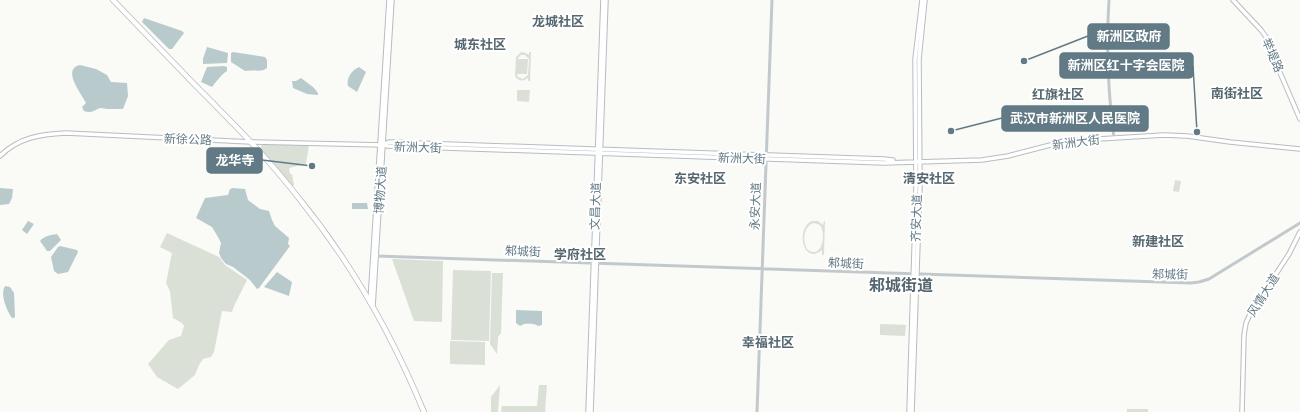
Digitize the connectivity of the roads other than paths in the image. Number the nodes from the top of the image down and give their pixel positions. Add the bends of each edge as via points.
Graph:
1 (113, 0) edge
2 (388, 0) edge
3 (392, 0) edge
4 (602, 0) edge
5 (606, 0) edge
6 (772, 0) edge
7 (922, 0) edge
8 (925, 0) edge
9 (1109, 0) edge
10 (1233, 0) edge
11 (1300, 119) edge
12 (1114, 138) junction
13 (251, 142) junction
14 (381, 145) junction
15 (1300, 149) edge
16 (599, 151) junction
17 (0, 156) edge
18 (766, 157) junction
19 (918, 161) junction
20 (1300, 223) edge
21 (1300, 232) edge
22 (376, 256) junction
23 (595, 263) junction
24 (762, 269) junction
25 (916, 275) junction
26 (370, 303) junction
27 (373, 308) junction
28 (424, 412) edge
29 (588, 412) edge
30 (591, 412) edge
31 (757, 412) edge
32 (909, 412) edge
33 (912, 412) edge
34 (1242, 412) edge

1 - 13 highway
2 - 14 main road, 博物大道
3 - 14 main road, 博物大道
4 - 16 main road, 文昌大道
5 - 16 main road, 文昌大道
6 - 18 street, 永安大道
7 - 19 main road, 齐安大道 via 916,59
8 - 19 main road, 齐安大道 via 918,66
9 - 12 street via 1109,95
10 - 11 main road, 举堤路 via 1266,37
12 - 15 main road, 新洲大街 via 1179,135
12 - 19 main road, 新洲大街 via 1066,141 991,159
13 - 14 main road, 新徐公路
13 - 17 main road, 新徐公路 via 58,134 26,139
13 - 26 highway via 310,212
14 - 16 main road, 新洲大街 via 389,142
14 - 22 main road, 博物大道
14 - 26 main road, 博物大道
16 - 18 main road, 新洲大街
16 - 23 main road, 文昌大道
18 - 19 main road, 新洲大街
18 - 24 street, 永安大道
19 - 25 main road, 齐安大道
20 - 25 street, 邾城街 via 1209,279 1195,283
21 - 34 main road, 风情大道 via 1246,323
22 - 23 street, 邾城街
22 - 27 main road, 博物大道
23 - 24 street, 邾城街
23 - 29 main road, 文昌大道
23 - 30 main road, 文昌大道
24 - 25 street, 邾城街
24 - 31 street, 永安大道
25 - 32 main road, 齐安大道
25 - 33 main road, 齐安大道
26 - 27 highway
27 - 28 highway

